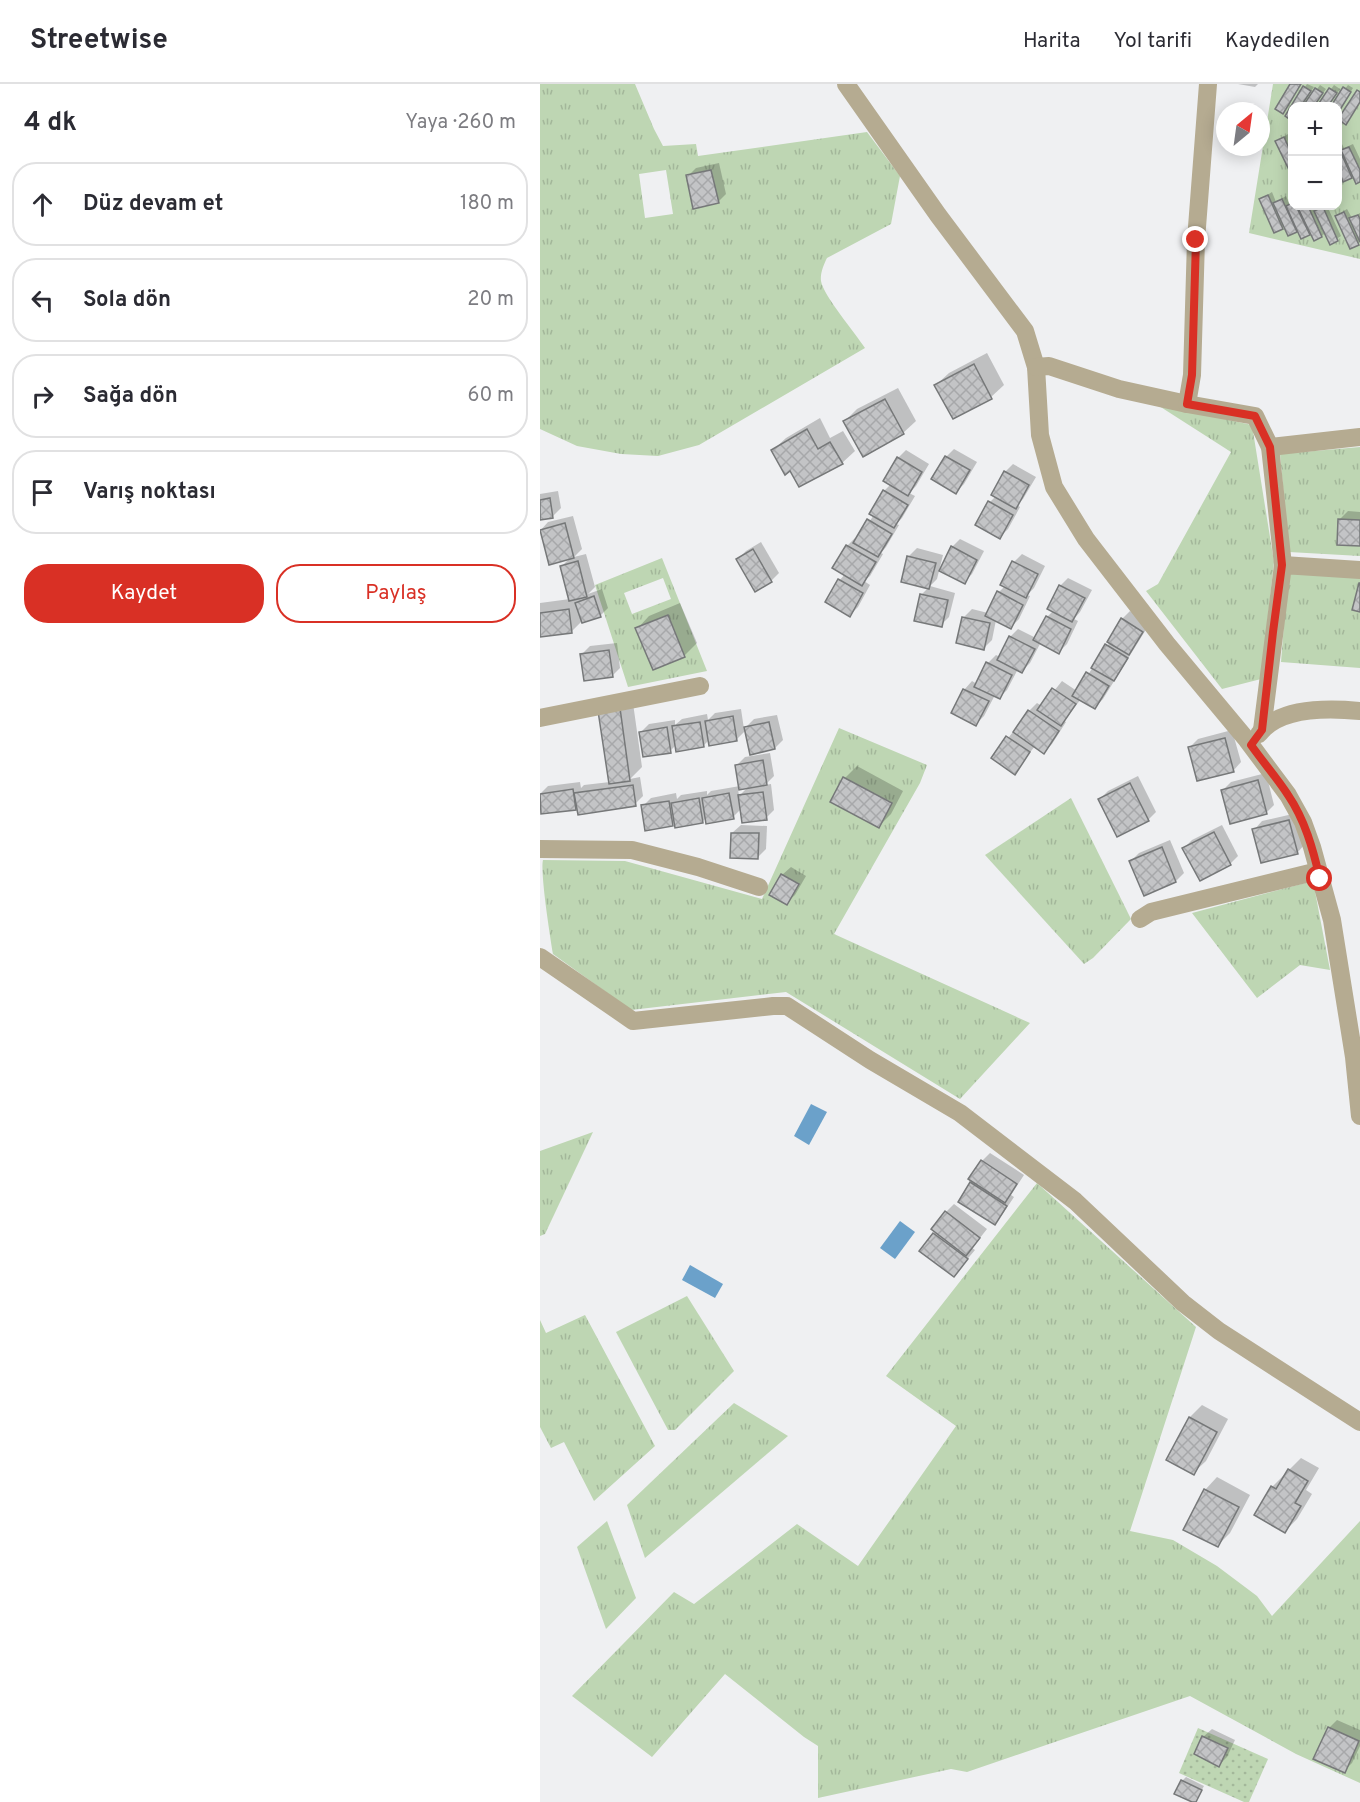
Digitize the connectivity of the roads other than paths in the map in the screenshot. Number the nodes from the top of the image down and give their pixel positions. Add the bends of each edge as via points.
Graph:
1 (846, 84) edge
2 (1208, 84) edge
3 (1036, 367) junction
4 (1187, 404) junction
5 (1360, 437) edge
6 (1270, 447) junction
7 (1282, 565) junction
8 (1360, 570) edge
9 (700, 686) dead end
10 (1360, 711) edge
11 (540, 718) edge
12 (1262, 730) junction
13 (1251, 745) junction
14 (540, 849) edge
15 (1318, 871) junction
16 (759, 887) dead end
17 (1140, 919) dead end
18 (540, 957) edge
19 (1360, 1116) edge
20 (1360, 1422) edge

1 - 3 street via 1025,331
2 - 4 street via 1196,240 1192,375
3 - 4 street via 1049,366 1119,389
3 - 13 street via 1040,435 1054,487 1116,580
4 - 6 street via 1255,416
5 - 6 street
6 - 7 street
7 - 8 street
7 - 12 street
9 - 11 street
10 - 12 street via 1327,708 1276,718
12 - 13 street
13 - 15 street via 1298,813
14 - 16 street via 632,850
15 - 17 street via 1151,912
15 - 19 street via 1334,932
18 - 20 street via 633,1022 787,1006 960,1113 1075,1200 1183,1303

